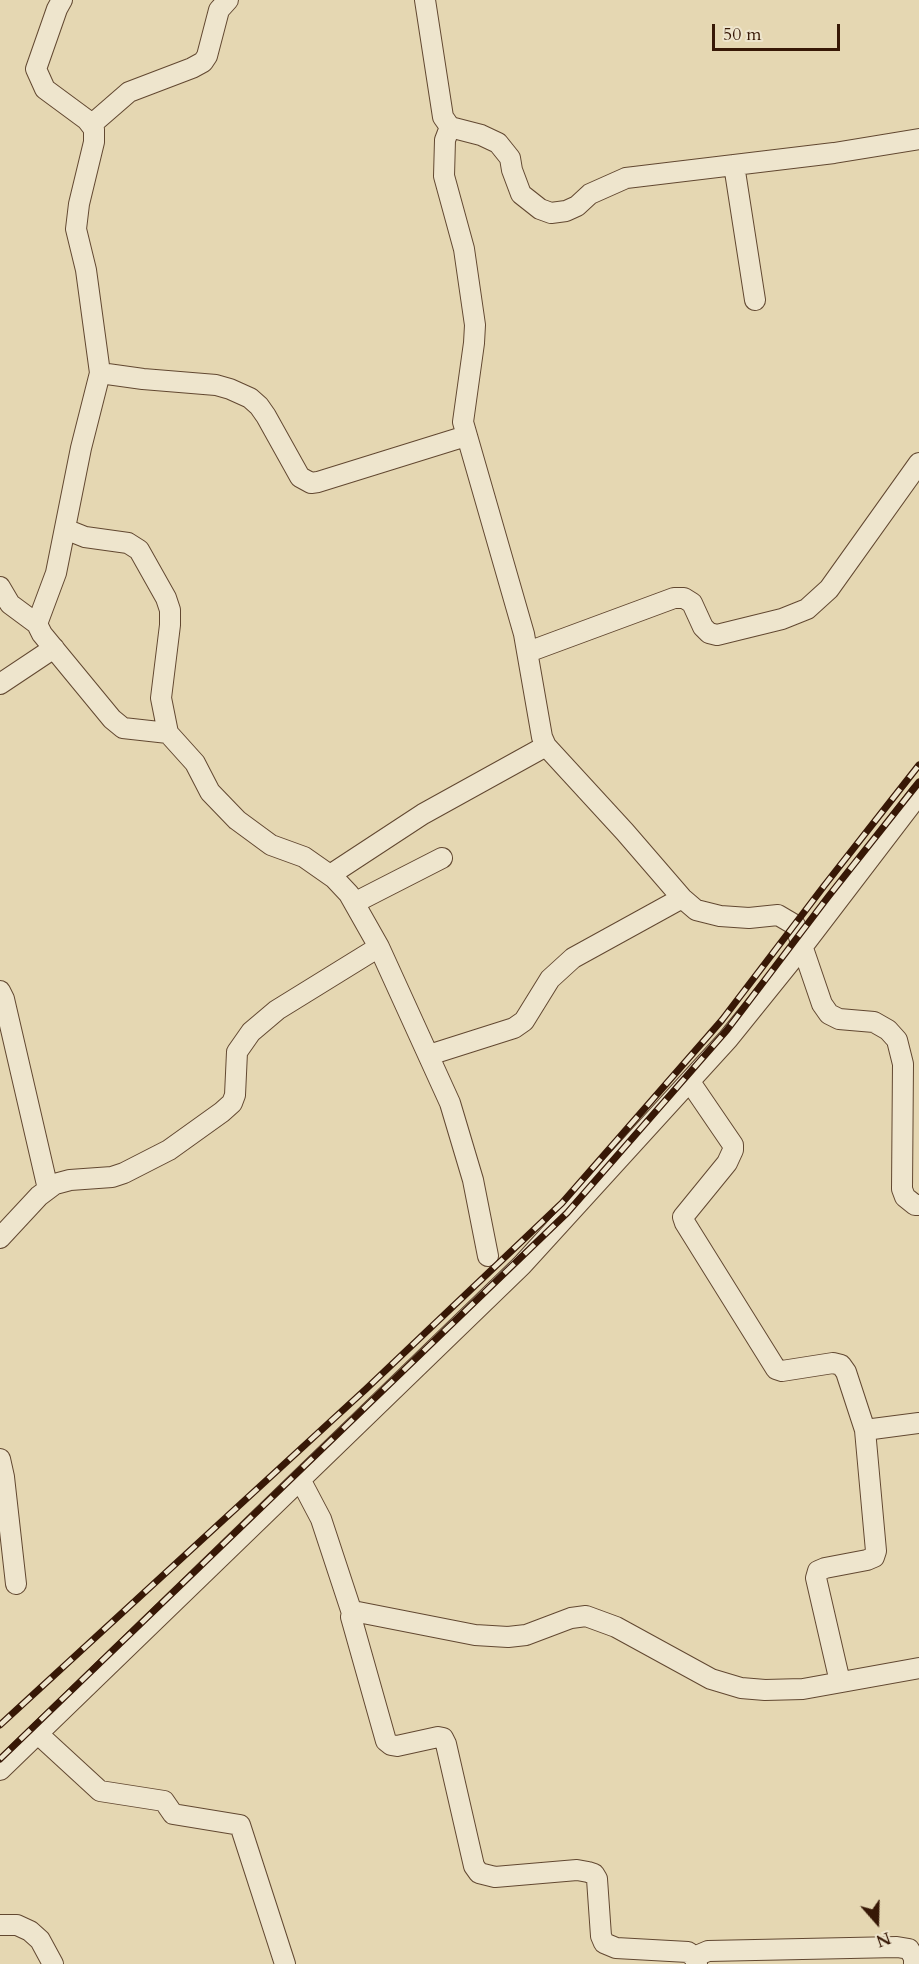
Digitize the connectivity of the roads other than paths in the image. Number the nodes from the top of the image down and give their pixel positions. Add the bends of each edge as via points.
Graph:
1 (62, 0) edge
2 (228, 0) edge
3 (425, 0) edge
4 (91, 125) junction
5 (450, 127) junction
6 (919, 139) edge
7 (734, 165) junction
8 (755, 300) dead end
9 (100, 373) junction
10 (466, 436) junction
11 (919, 463) edge
12 (65, 529) junction
13 (0, 587) edge
14 (37, 624) junction
15 (54, 648) junction
16 (528, 652) junction
17 (0, 684) edge
18 (168, 733) junction
19 (546, 746) junction
20 (919, 794) edge
21 (442, 858) dead end
22 (330, 875) junction
23 (682, 898) junction
24 (354, 903) junction
25 (803, 946) junction
26 (379, 947) junction
27 (0, 992) edge
28 (429, 1055) junction
29 (690, 1082) junction
30 (48, 1189) junction
31 (919, 1205) edge
32 (0, 1238) edge
33 (488, 1256) dead end
34 (919, 1423) edge
35 (865, 1430) junction
36 (0, 1459) edge
37 (301, 1480) junction
38 (16, 1584) dead end
39 (352, 1613) junction
40 (919, 1668) edge
41 (840, 1682) junction
42 (38, 1734) junction
43 (0, 1770) edge
44 (0, 1925) edge
45 (696, 1960) edge
46 (53, 1964) edge
47 (285, 1964) edge
48 (914, 1964) edge

1 - 4 street via 36,69 45,89
2 - 4 street via 219,10 203,62 129,92
3 - 5 street via 443,117
4 - 9 street via 94,142 76,229 86,270
5 - 7 street via 498,143 510,158 521,194 551,213 577,206 590,194 626,178
5 - 10 street via 445,140 444,176 464,249 475,325 463,422
6 - 7 street
7 - 8 street
9 - 10 street via 216,385 250,398 266,416 300,477 310,483
9 - 12 street
10 - 16 street
11 - 16 street via 829,589 807,609 717,635 703,627 692,603 674,598
12 - 14 street via 57,573
12 - 18 street via 86,537 128,543 139,550 166,598 170,625 161,698
13 - 14 street via 10,604
14 - 15 street
15 - 17 street
15 - 18 street via 123,728
16 - 19 street
18 - 22 street via 195,763 210,792 237,820 271,845 304,857
19 - 22 street via 423,814
19 - 23 street
20 - 25 street
21 - 24 street
22 - 24 street
23 - 25 street via 696,910 720,916 778,915 795,925
23 - 28 street via 573,958 550,979 524,1021 514,1028
24 - 26 street
25 - 29 street
25 - 31 street via 829,1014 839,1019 874,1022 897,1040 903,1064 902,1189 905,1197
26 - 28 street
26 - 30 street via 277,1010 251,1032 237,1052 235,1095 222,1112 169,1150 124,1173 70,1180
27 - 30 street
28 - 33 street via 450,1103 470,1169
29 - 35 street via 733,1150 683,1217 685,1223 776,1369 841,1365
29 - 37 street via 522,1265
30 - 32 street
34 - 35 street
35 - 41 street via 876,1551 867,1560 818,1571 816,1578
36 - 38 street
37 - 39 street via 321,1519
37 - 42 street
39 - 41 street via 475,1635 508,1637 586,1616 616,1627 711,1679 741,1688 780,1691
39 - 45 street via 386,1741 397,1746 443,1738 474,1866 479,1873 495,1877 577,1870 594,1874 604,1943 616,1948 688,1952
40 - 41 street
42 - 43 street
42 - 47 street via 100,1791 165,1801 173,1814 240,1825
44 - 46 street via 17,1925 30,1931 40,1940
45 - 48 street via 708,1951 897,1947 909,1949

